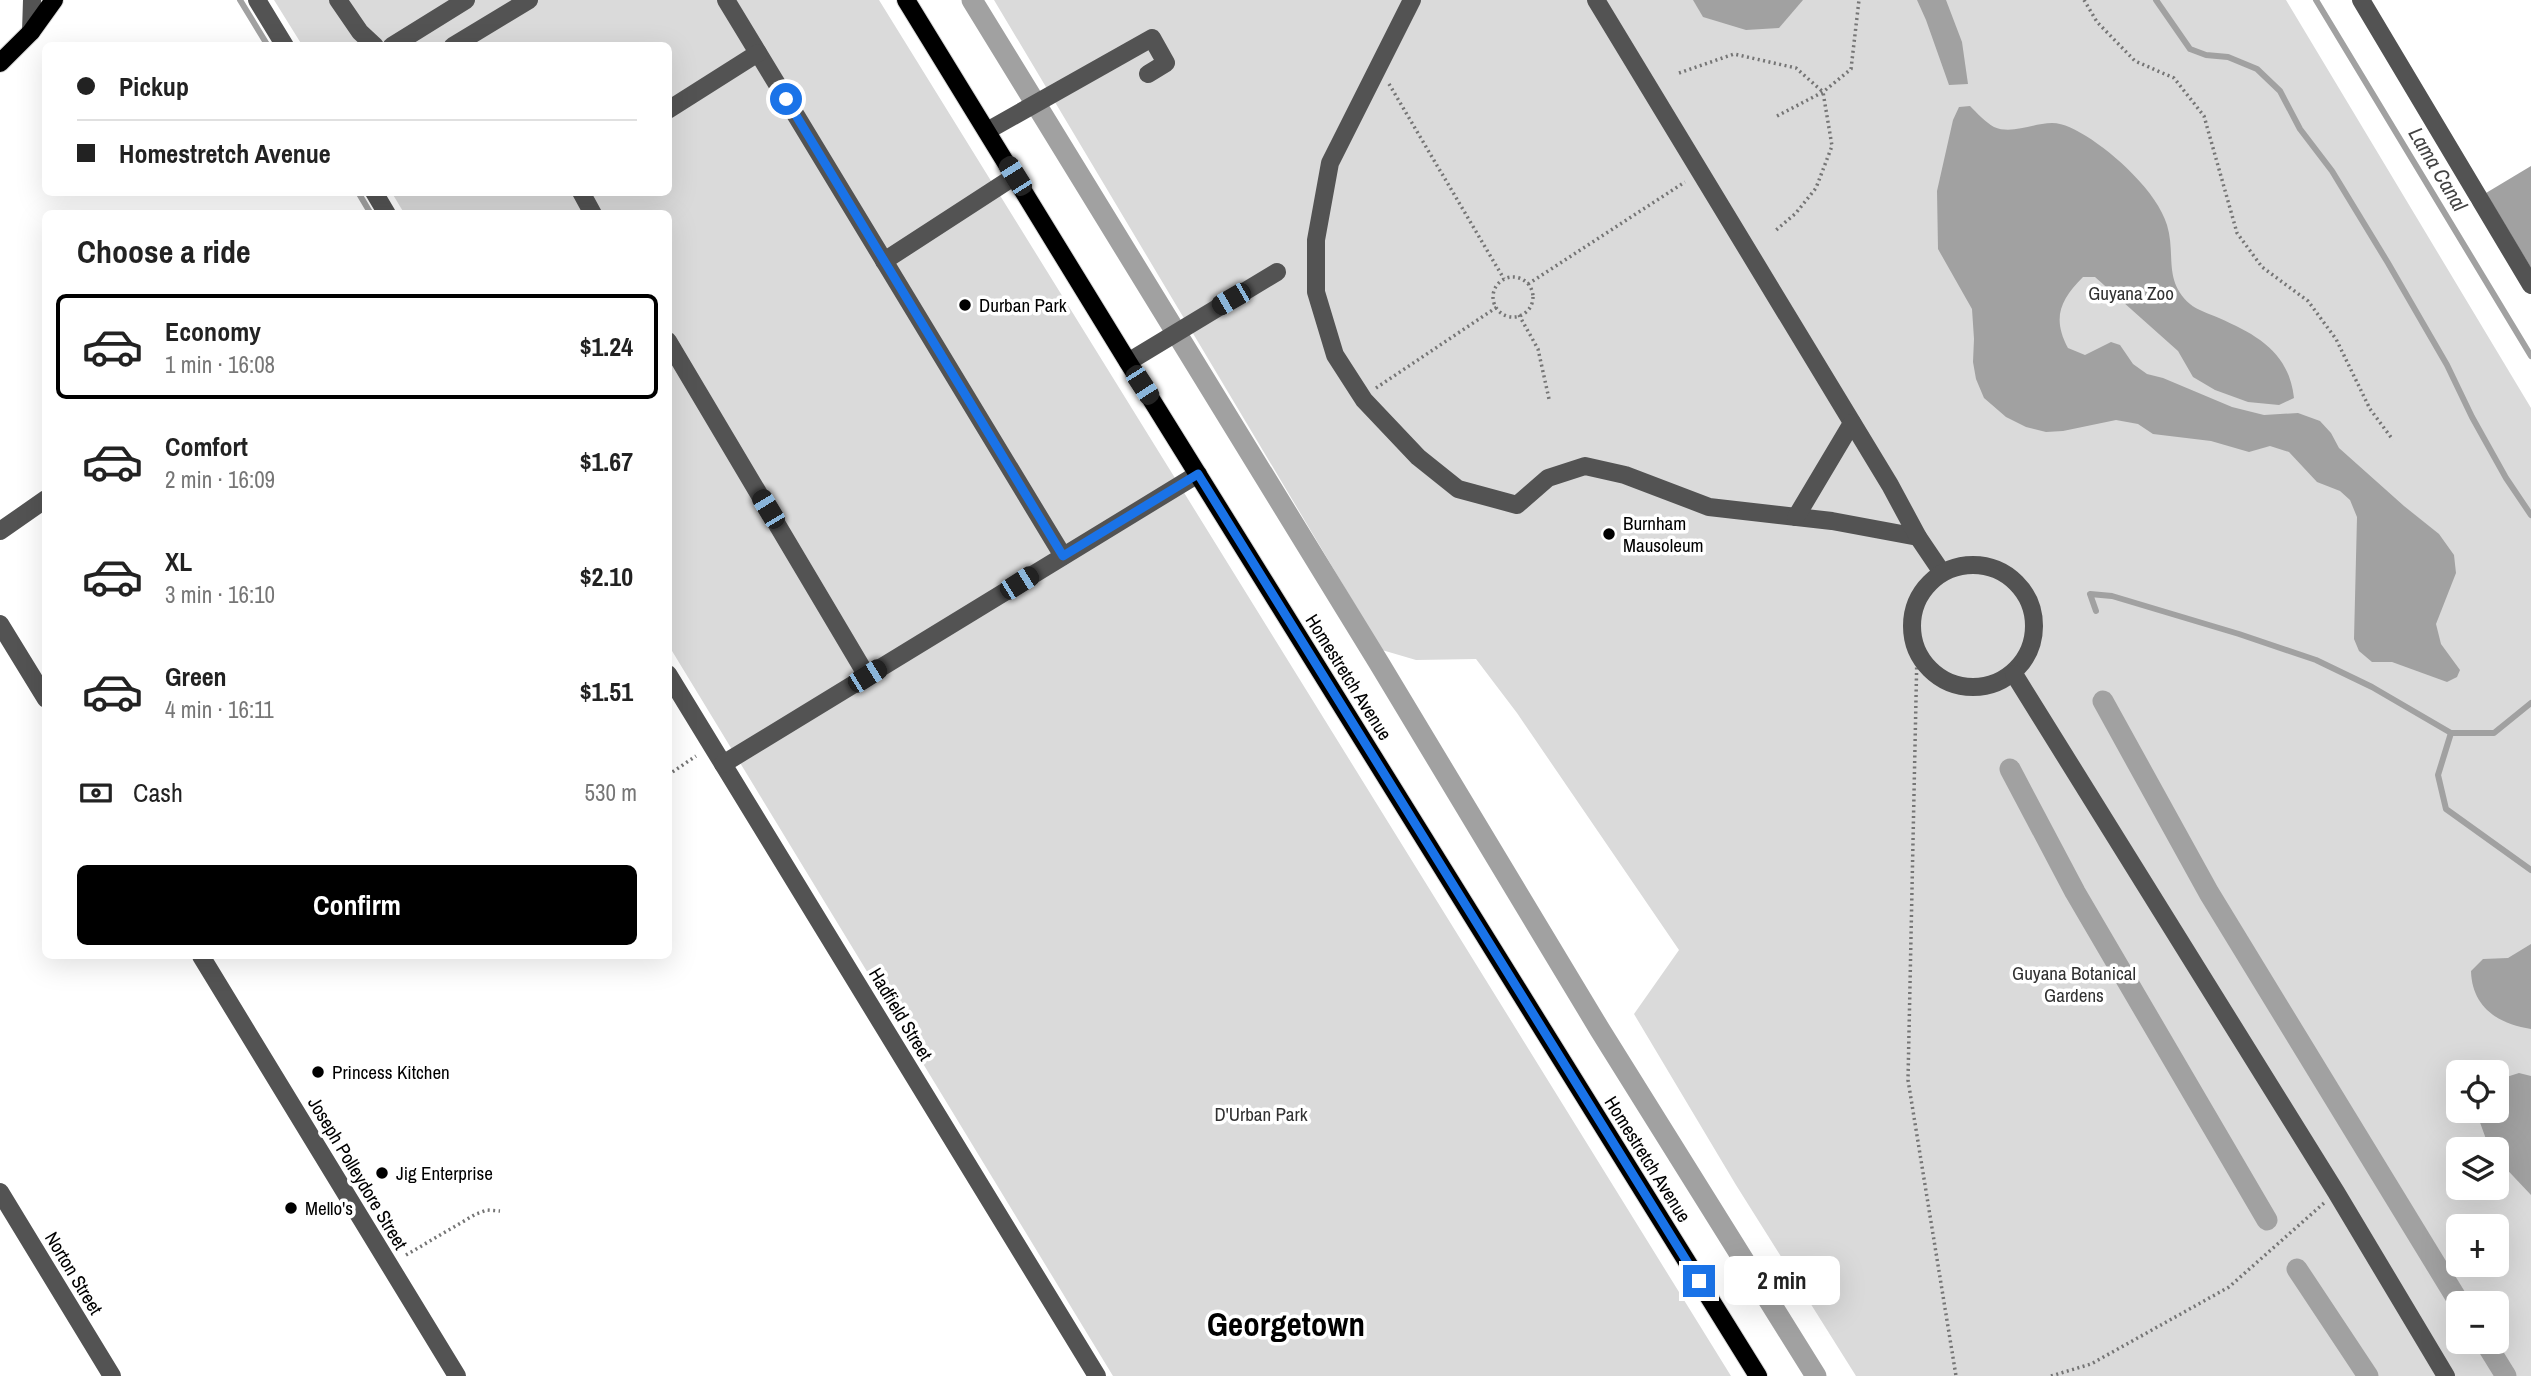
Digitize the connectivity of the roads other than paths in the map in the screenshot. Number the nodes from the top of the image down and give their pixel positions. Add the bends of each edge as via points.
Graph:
1 (32, 0) edge
2 (54, 0) edge
3 (257, 0) edge
4 (338, 0) edge
5 (466, 0) edge
6 (529, 0) edge
7 (726, 0) edge
8 (906, 0) edge
9 (1412, 0) edge
10 (1596, 0) edge
11 (2361, 0) edge
12 (31, 32) junction
13 (283, 42) edge
14 (371, 42) edge
15 (398, 42) edge
16 (460, 42) edge
17 (758, 53) junction
18 (0, 62) edge
19 (1148, 74) dead end
20 (672, 107) edge
21 (987, 131) junction
22 (1015, 176) junction
23 (884, 261) junction
24 (1277, 272) dead end
25 (2531, 285) edge
26 (672, 348) edge
27 (1128, 362) junction
28 (1852, 423) junction
29 (1198, 474) junction
30 (42, 502) edge
31 (1796, 517) junction
32 (0, 531) edge
33 (1918, 537) junction
34 (1063, 556) junction
35 (1941, 571) junction
36 (0, 624) edge
37 (2014, 674) junction
38 (867, 676) junction
39 (672, 680) edge
40 (42, 692) edge
41 (723, 764) junction
42 (203, 959) edge
43 (0, 1192) edge
44 (112, 1376) edge
45 (457, 1376) edge
46 (1097, 1376) edge
47 (1758, 1376) edge
48 (2446, 1376) edge

1 - 12 street
2 - 12 main road
3 - 13 street
4 - 14 street
5 - 15 street
6 - 16 street
7 - 17 street
8 - 21 main road, Homestretch Avenue
9 - 31 street via 1331,163 1317,240 1316,292 1335,355 1362,397 1418,457 1458,489 1517,505 1548,478 1585,466 1625,475 1709,507
10 - 28 street
11 - 25 street
12 - 18 main road
17 - 20 street
17 - 23 street
19 - 21 street via 1166,63 1152,38
21 - 22 main road, Homestretch Avenue
22 - 23 street
22 - 27 main road, Homestretch Avenue
23 - 34 street
24 - 27 street
26 - 38 street
27 - 29 main road, Homestretch Avenue
28 - 31 street
28 - 33 street
29 - 34 street
29 - 47 main road, Homestretch Avenue
30 - 32 street
31 - 33 street
33 - 35 street
34 - 38 street
35 - 37 street via 1977,562 2011,576 2026,596 2033,606 2034,643
35 - 37 street via 1914,602 1912,643 1917,652 1936,677 1975,689
36 - 40 street
37 - 48 street
38 - 41 street
39 - 41 street, Hadfield Street
41 - 46 street, Hadfield Street
42 - 45 street, Joseph Polleydore Street
43 - 44 street, Norton Street

